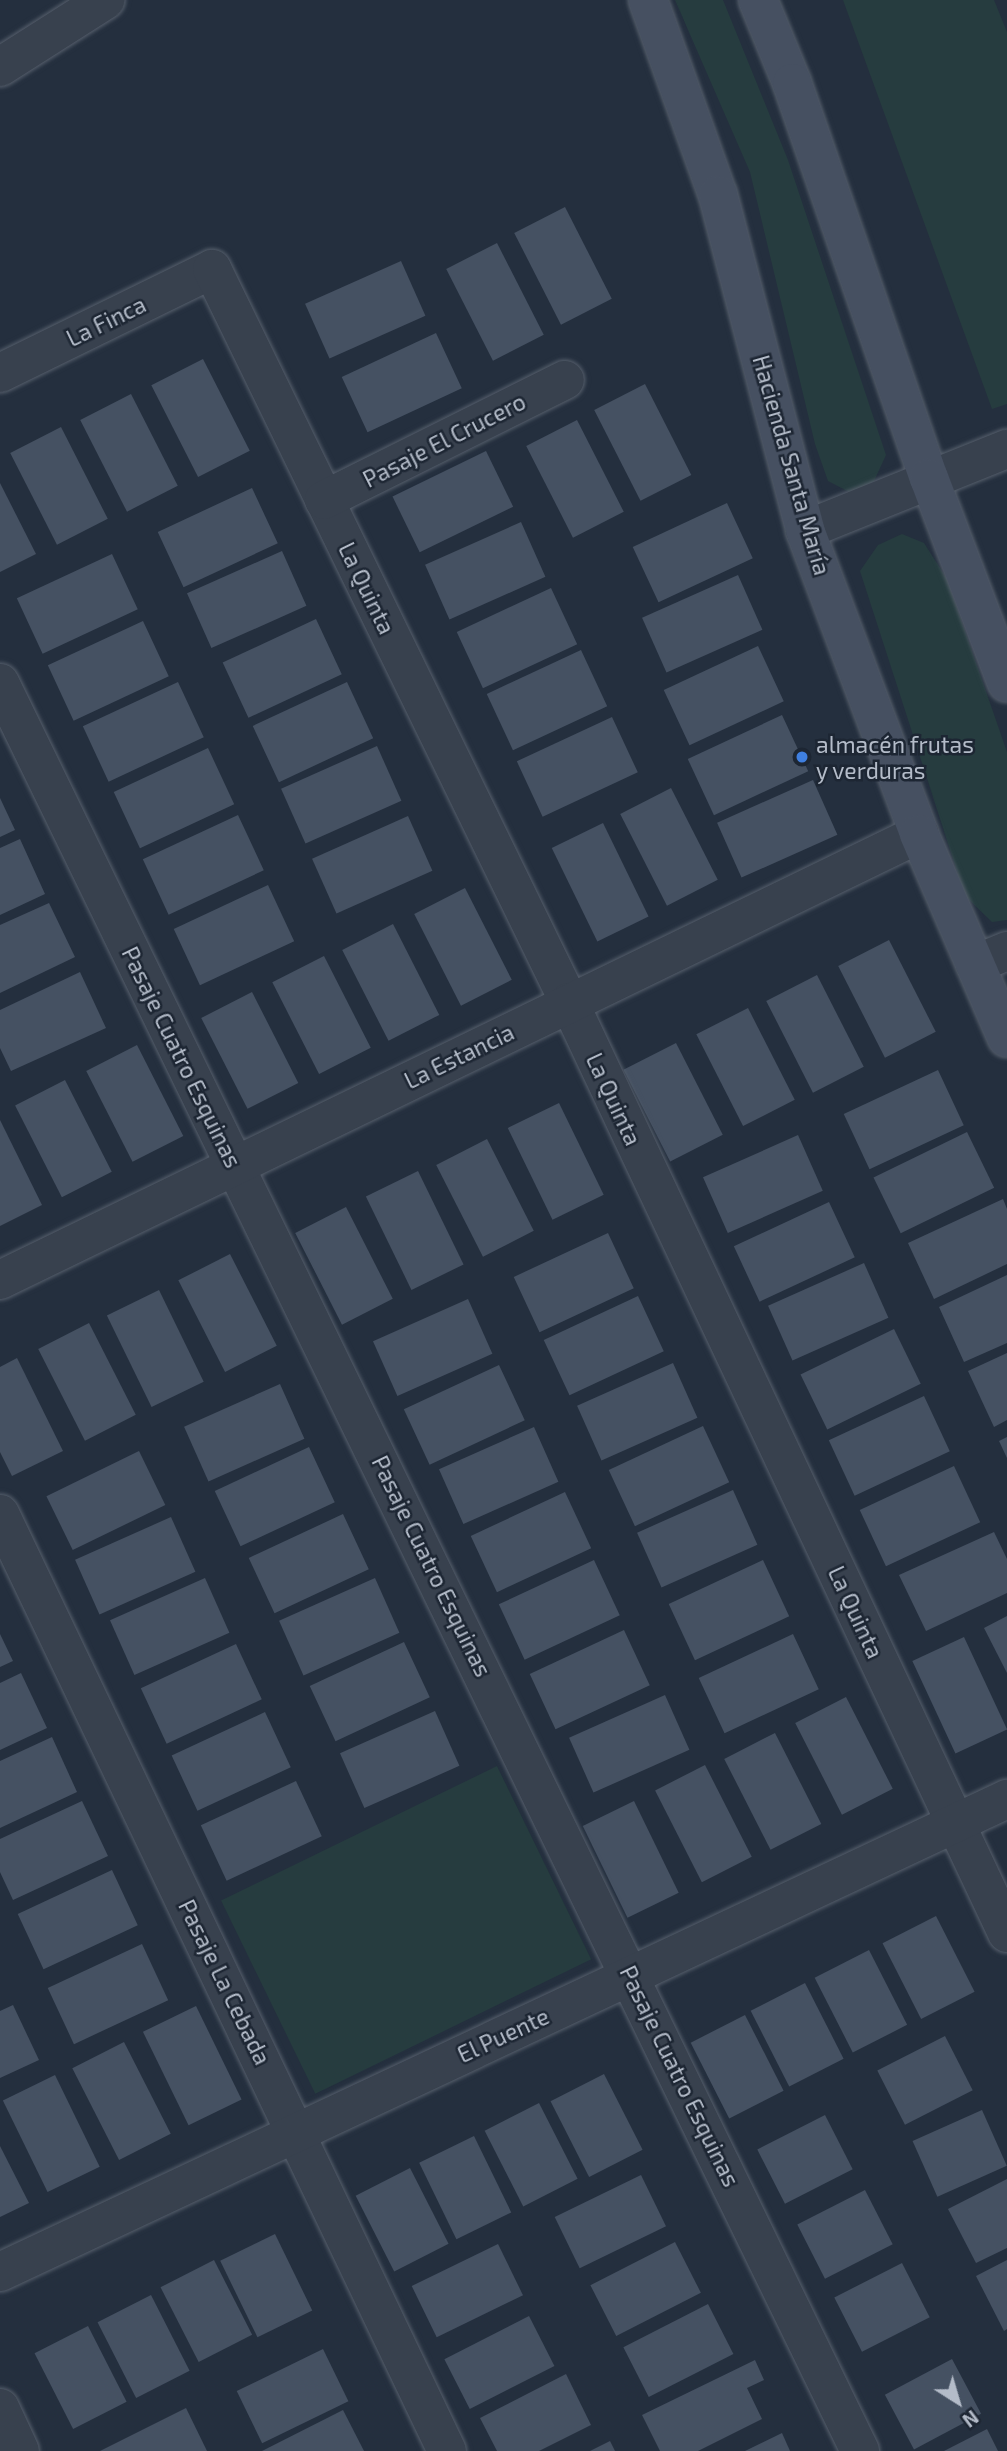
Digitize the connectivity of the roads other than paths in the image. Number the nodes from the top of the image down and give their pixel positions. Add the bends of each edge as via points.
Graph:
1 (105, 0) edge
2 (649, 0) edge
3 (758, 0) edge
4 (0, 67) edge
5 (212, 270) joint
6 (0, 373) edge
7 (565, 380) dead end
8 (1007, 449) edge
9 (929, 478) junction
10 (324, 500) junction
11 (806, 530) junction
12 (0, 683) edge
13 (1007, 683) edge
14 (919, 834) junction
15 (991, 957) edge
16 (569, 1002) junction
17 (1007, 1038) edge
18 (235, 1164) junction
19 (0, 1280) edge
20 (0, 1514) edge
21 (1007, 1799) edge
22 (956, 1823) junction
23 (1007, 1933) edge
24 (632, 1975) junction
25 (297, 2132) junction
26 (0, 2272) edge
27 (0, 2408) edge
28 (20, 2451) edge
29 (447, 2451) edge
30 (860, 2451) edge

1 - 4 street
2 - 11 street, Hacienda Santa María via 718,195
3 - 9 street via 792,83
5 - 6 street, La Finca
5 - 10 street, La Quinta
7 - 10 street, Pasaje El Crucero
8 - 9 street
9 - 11 street
9 - 13 street
10 - 16 street, La Quinta
11 - 14 street, Hacienda Santa María
12 - 18 street, Pasaje Cuatro Esquinas
14 - 15 street, Hacienda Santa María
14 - 16 street, La Estancia
15 - 17 street, Hacienda Santa María
16 - 18 street, La Estancia
16 - 22 street, La Quinta
18 - 19 street, La Estancia
18 - 24 street, Pasaje Cuatro Esquinas
20 - 25 street, Pasaje La Cebada
21 - 22 street, El Puente
22 - 23 street, La Quinta
22 - 24 street, El Puente
24 - 25 street, El Puente
24 - 30 street, Pasaje Cuatro Esquinas
25 - 26 street, El Puente
25 - 29 street, Pasaje La Cebada
27 - 28 street

